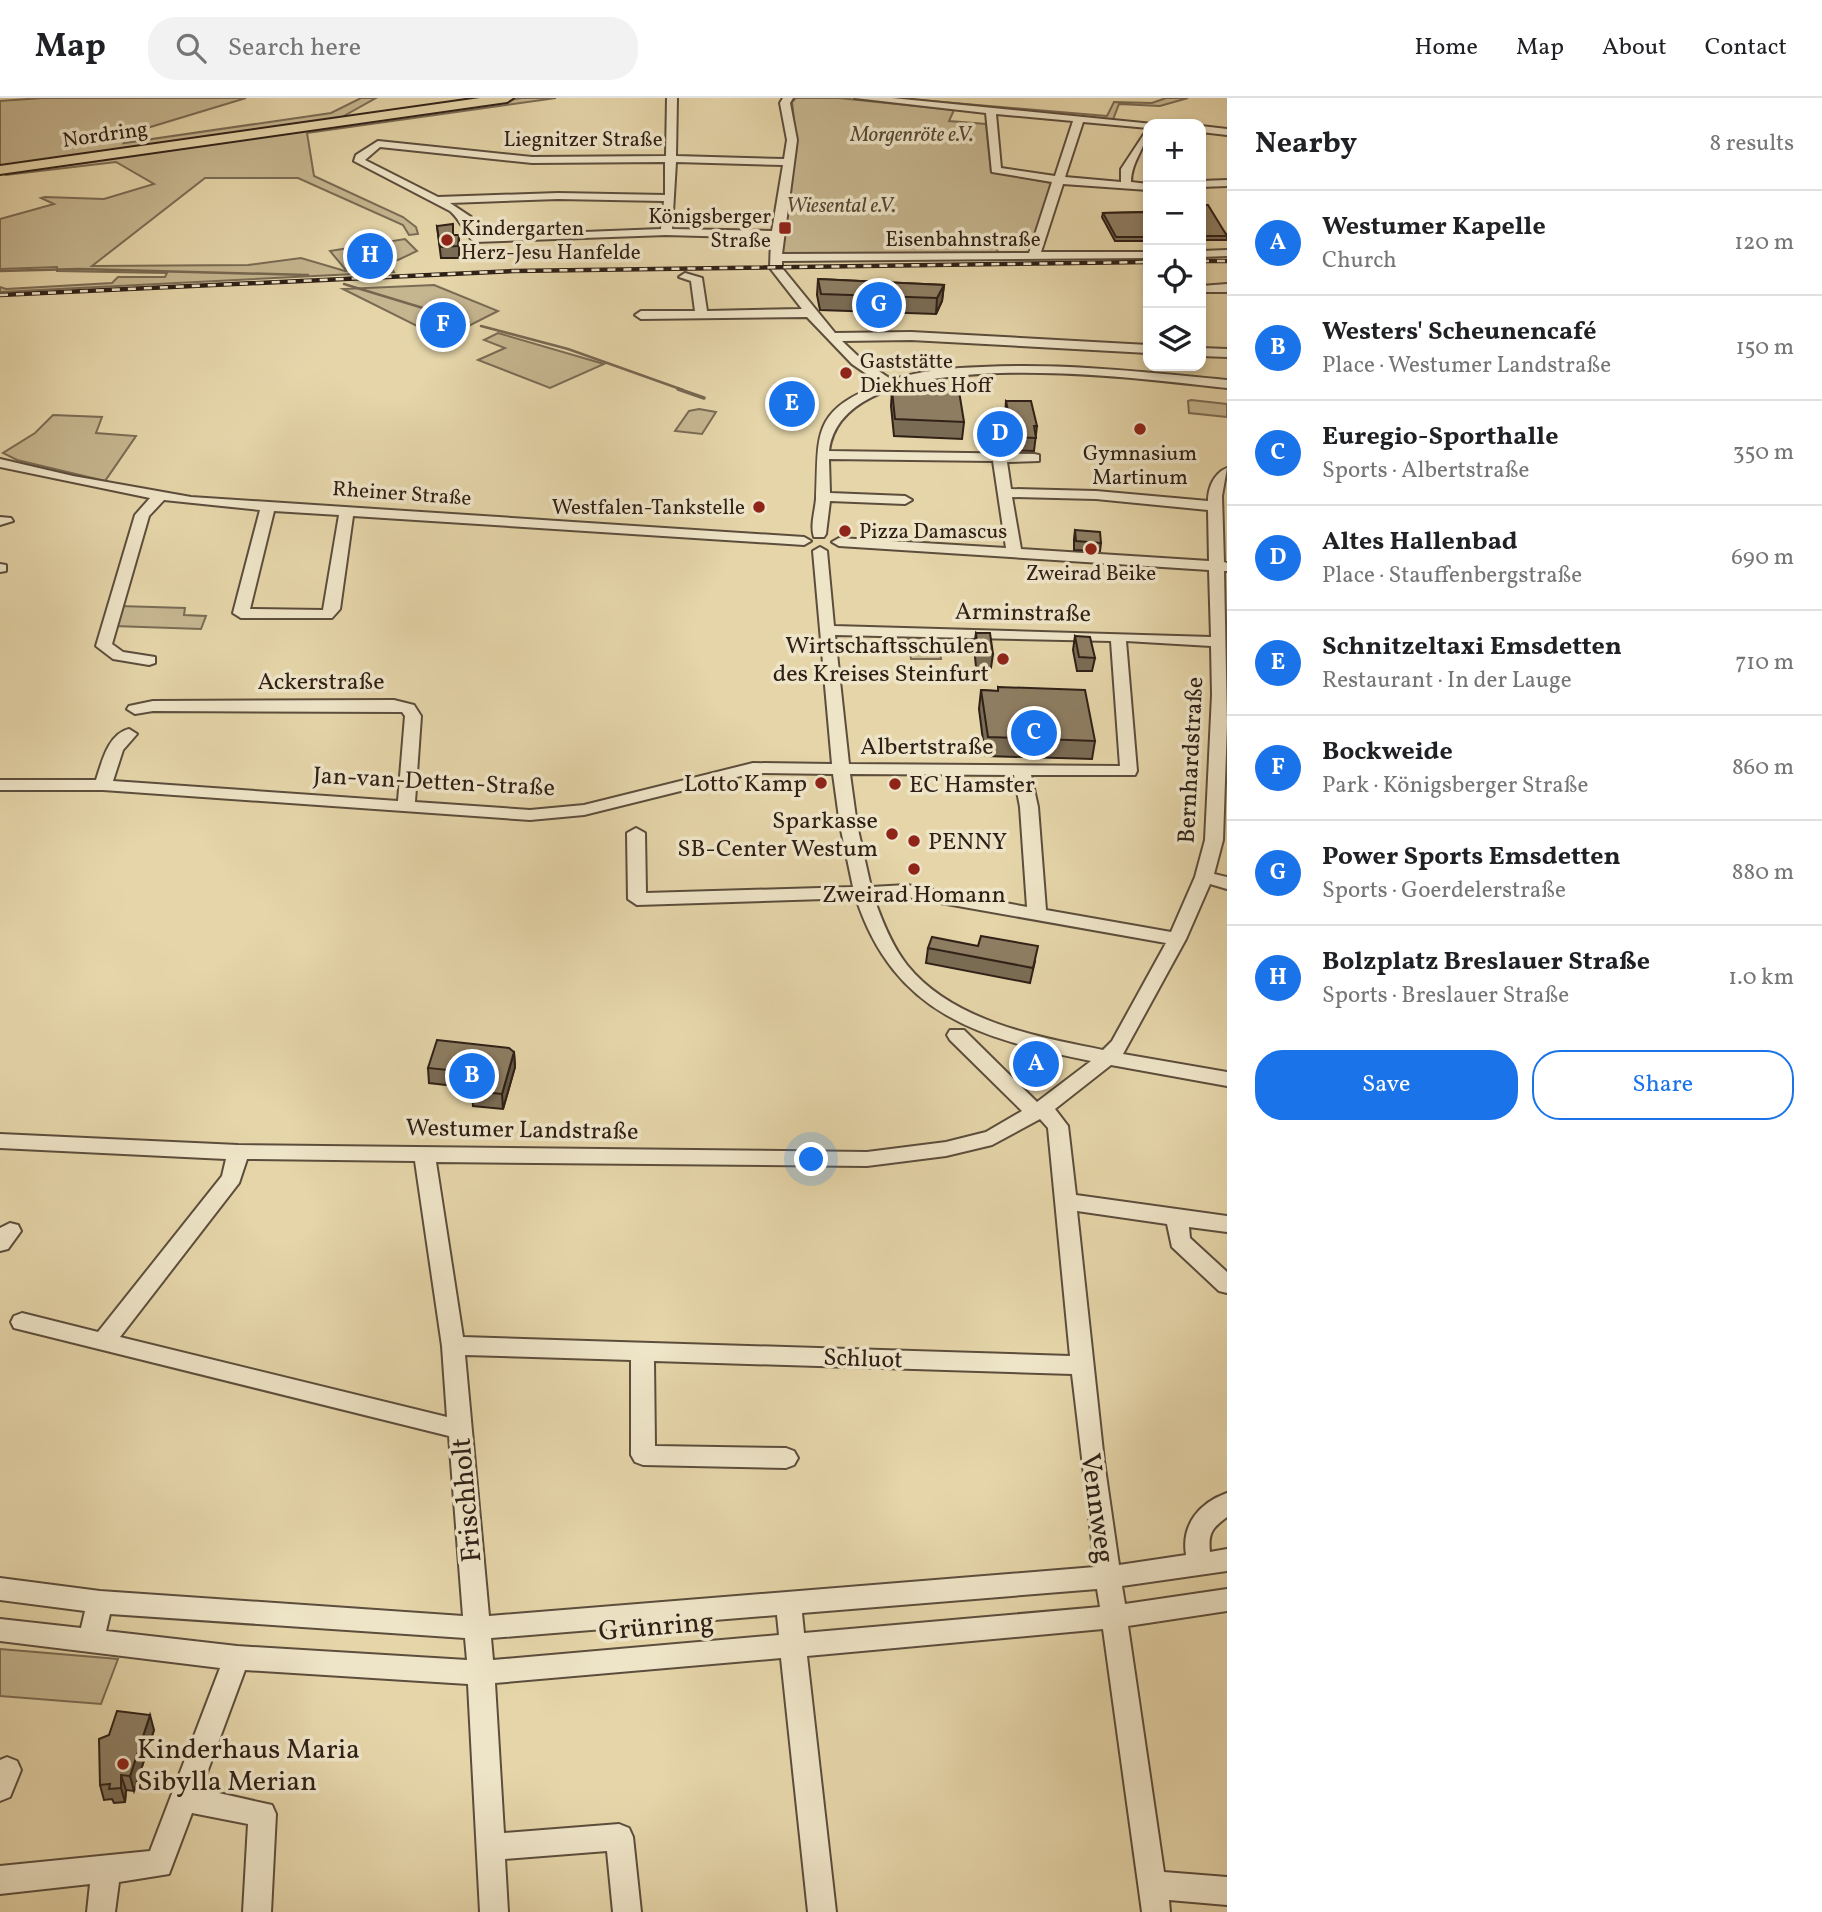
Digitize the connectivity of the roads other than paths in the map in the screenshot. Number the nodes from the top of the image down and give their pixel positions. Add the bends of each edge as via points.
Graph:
1 (507, 98) edge
2 (672, 98) edge
3 (788, 98) edge
4 (860, 98) edge
5 (991, 111) junction
6 (1079, 118) junction
7 (1143, 124) edge
8 (1206, 130) edge
9 (1227, 132) edge
10 (1143, 140) edge
11 (670, 159) junction
12 (789, 162) junction
13 (0, 170) edge
14 (1058, 180) junction
15 (1227, 183) edge
16 (1206, 184) edge
17 (1126, 186) junction
18 (1143, 187) edge
19 (670, 198) junction
20 (435, 200) junction
21 (666, 232) junction
22 (777, 235) junction
23 (1227, 253) edge
24 (1206, 254) edge
25 (1143, 255) edge
26 (777, 258) junction
27 (1033, 258) junction
28 (685, 277) dead end
29 (1227, 288) edge
30 (1206, 289) edge
31 (810, 313) junction
32 (701, 314) junction
33 (641, 315) dead end
34 (834, 337) junction
35 (1143, 349) edge
36 (1206, 352) edge
37 (1227, 353) edge
38 (890, 384) junction
39 (1227, 384) edge
40 (822, 454) junction
41 (999, 457) junction
42 (1034, 457) dead end
43 (0, 463) edge
44 (1227, 472) edge
45 (1006, 493) junction
46 (159, 497) junction
47 (823, 497) junction
48 (905, 500) dead end
49 (1219, 500) edge
50 (268, 506) junction
51 (346, 510) junction
52 (819, 534) junction
53 (804, 541) junction
54 (839, 542) junction
55 (820, 551) junction
56 (1014, 552) junction
57 (1223, 567) edge
58 (826, 630) junction
59 (1118, 637) junction
60 (1219, 642) junction
61 (149, 660) dead end
62 (1223, 695) edge
63 (135, 709) dead end
64 (129, 734) dead end
65 (841, 769) junction
66 (1022, 771) junction
67 (0, 785) edge
68 (103, 785) junction
69 (406, 805) junction
70 (636, 834) dead end
71 (1204, 877) junction
72 (1227, 883) edge
73 (864, 891) junction
74 (1037, 912) junction
75 (1177, 939) junction
76 (957, 1035) dead end
77 (1109, 1057) junction
78 (1227, 1079) edge
79 (1039, 1111) junction
80 (0, 1141) edge
81 (238, 1153) junction
82 (424, 1154) junction
83 (1068, 1202) junction
84 (1177, 1217) junction
85 (1227, 1224) edge
86 (1227, 1285) edge
87 (22, 1322) dead end
88 (102, 1343) junction
89 (453, 1346) junction
90 (642, 1352) junction
91 (1083, 1365) junction
92 (459, 1429) junction
93 (786, 1458) dead end
94 (1227, 1503) edge
95 (1227, 1560) edge
96 (1200, 1564) junction
97 (1108, 1577) junction
98 (0, 1589) edge
99 (1227, 1600) edge
100 (100, 1602) junction
101 (788, 1603) junction
102 (1114, 1616) junction
103 (476, 1628) junction
104 (0, 1630) edge
105 (90, 1642) junction
106 (795, 1644) junction
107 (237, 1658) junction
108 (481, 1673) junction
109 (184, 1799) junction
110 (490, 1847) junction
111 (106, 1871) junction
112 (0, 1880) edge
113 (1227, 1891) edge
114 (1154, 1898) edge
115 (627, 1911) edge
116 (101, 1912) edge
117 (257, 1912) edge
118 (494, 1912) edge
119 (822, 1912) edge

1 - 13 main road, Nordring
2 - 11 street
3 - 12 street
4 - 5 street
5 - 6 street
5 - 14 street via 996,170
6 - 7 street
6 - 14 street
8 - 9 street
10 - 17 street via 1126,169
11 - 12 street, Liegnitzer Straße
11 - 19 street
11 - 20 street, Liegnitzer Straße via 532,160 378,144 359,161
12 - 22 street
14 - 17 street
14 - 27 street
15 - 16 street
17 - 18 street
19 - 20 street
19 - 21 street
20 - 21 street via 467,219 475,239
21 - 22 street
22 - 26 street
23 - 24 street
25 - 27 street, Eisenbahnstraße
26 - 27 street, Eisenbahnstraße
26 - 31 street via 776,268
28 - 32 street via 696,278
29 - 30 street
31 - 32 street
31 - 34 street
32 - 33 street
34 - 35 street via 911,336
34 - 38 street via 860,366
36 - 37 street
38 - 39 street via 946,373 995,370 1071,371
38 - 40 street via 837,415 825,435
40 - 41 street
40 - 47 street
41 - 42 street
41 - 45 street
43 - 46 street, Rheiner Straße
44 - 49 street via 1218,482
45 - 49 street
45 - 56 street
46 - 50 street, Rheiner Straße
46 - 61 street via 142,515 104,646 119,656
47 - 48 street
47 - 52 street
49 - 57 street, Bernhardstraße
50 - 51 street, Rheiner Straße
50 - 51 street via 241,613 327,615 332,608
51 - 53 street, Rheiner Straße
52 - 53 street
52 - 54 street
53 - 55 street
54 - 55 street via 834,549
54 - 56 street
55 - 58 street
56 - 57 street
57 - 60 street, Bernhardstraße
58 - 59 street, Arminstraße
58 - 65 street
59 - 60 street, Arminstraße
59 - 66 street, Albertstraße via 1129,771
60 - 62 street, Bernhardstraße
62 - 71 street, Bernhardstraße via 1214,841
63 - 69 street, Ackerstraße via 408,708 413,716
64 - 68 street via 115,749
65 - 66 street, Albertstraße
65 - 69 street, Jan-van-Detten-Straße via 753,768 584,810 546,814
65 - 73 street via 854,863
66 - 74 street via 1030,807
67 - 68 street, Jan-van-Detten-Straße
68 - 69 street, Jan-van-Detten-Straße
70 - 73 street via 637,899
71 - 72 street
71 - 75 street, Bernhardstraße
73 - 74 street via 907,891
73 - 77 street via 899,967 933,998 974,1021
74 - 75 street
75 - 77 street, Bernhardstraße via 1120,1045
76 - 79 street
77 - 78 street
77 - 79 street, Westumer Landstraße
79 - 82 street, Westumer Landstraße via 992,1138 867,1159
79 - 83 street, Vennweg via 1058,1126
80 - 81 street, Westumer Landstraße
81 - 82 street, Westumer Landstraße
81 - 88 street via 232,1178
82 - 89 street, Frischholt
83 - 84 street
83 - 91 street, Vennweg
84 - 85 street
84 - 86 street via 1180,1241
87 - 88 street
88 - 92 street
89 - 90 street, Schluot
89 - 92 street, Frischholt
90 - 91 street, Schluot
90 - 93 street via 643,1455
91 - 97 street, Vennweg
92 - 103 street, Frischholt
94 - 96 street via 1198,1526 1194,1536
95 - 96 street, Grünring
96 - 97 street, Grünring
97 - 101 street, Grünring
97 - 102 street, Vennweg
98 - 100 street, Grünring
99 - 102 street, Grünring
100 - 103 street, Grünring
100 - 105 street
101 - 103 street, Grünring
101 - 106 street
102 - 106 street, Grünring
102 - 114 street, Vennweg
103 - 108 street, Frischholt
104 - 105 street, Grünring
105 - 107 street, Grünring
106 - 108 street, Grünring
106 - 119 street
107 - 108 street, Grünring
107 - 109 street
108 - 110 street, Frischholt
109 - 111 street via 159,1864
109 - 117 street via 262,1814
110 - 115 street via 619,1837
110 - 118 street, Frischholt
111 - 112 street
111 - 116 street
113 - 114 street

